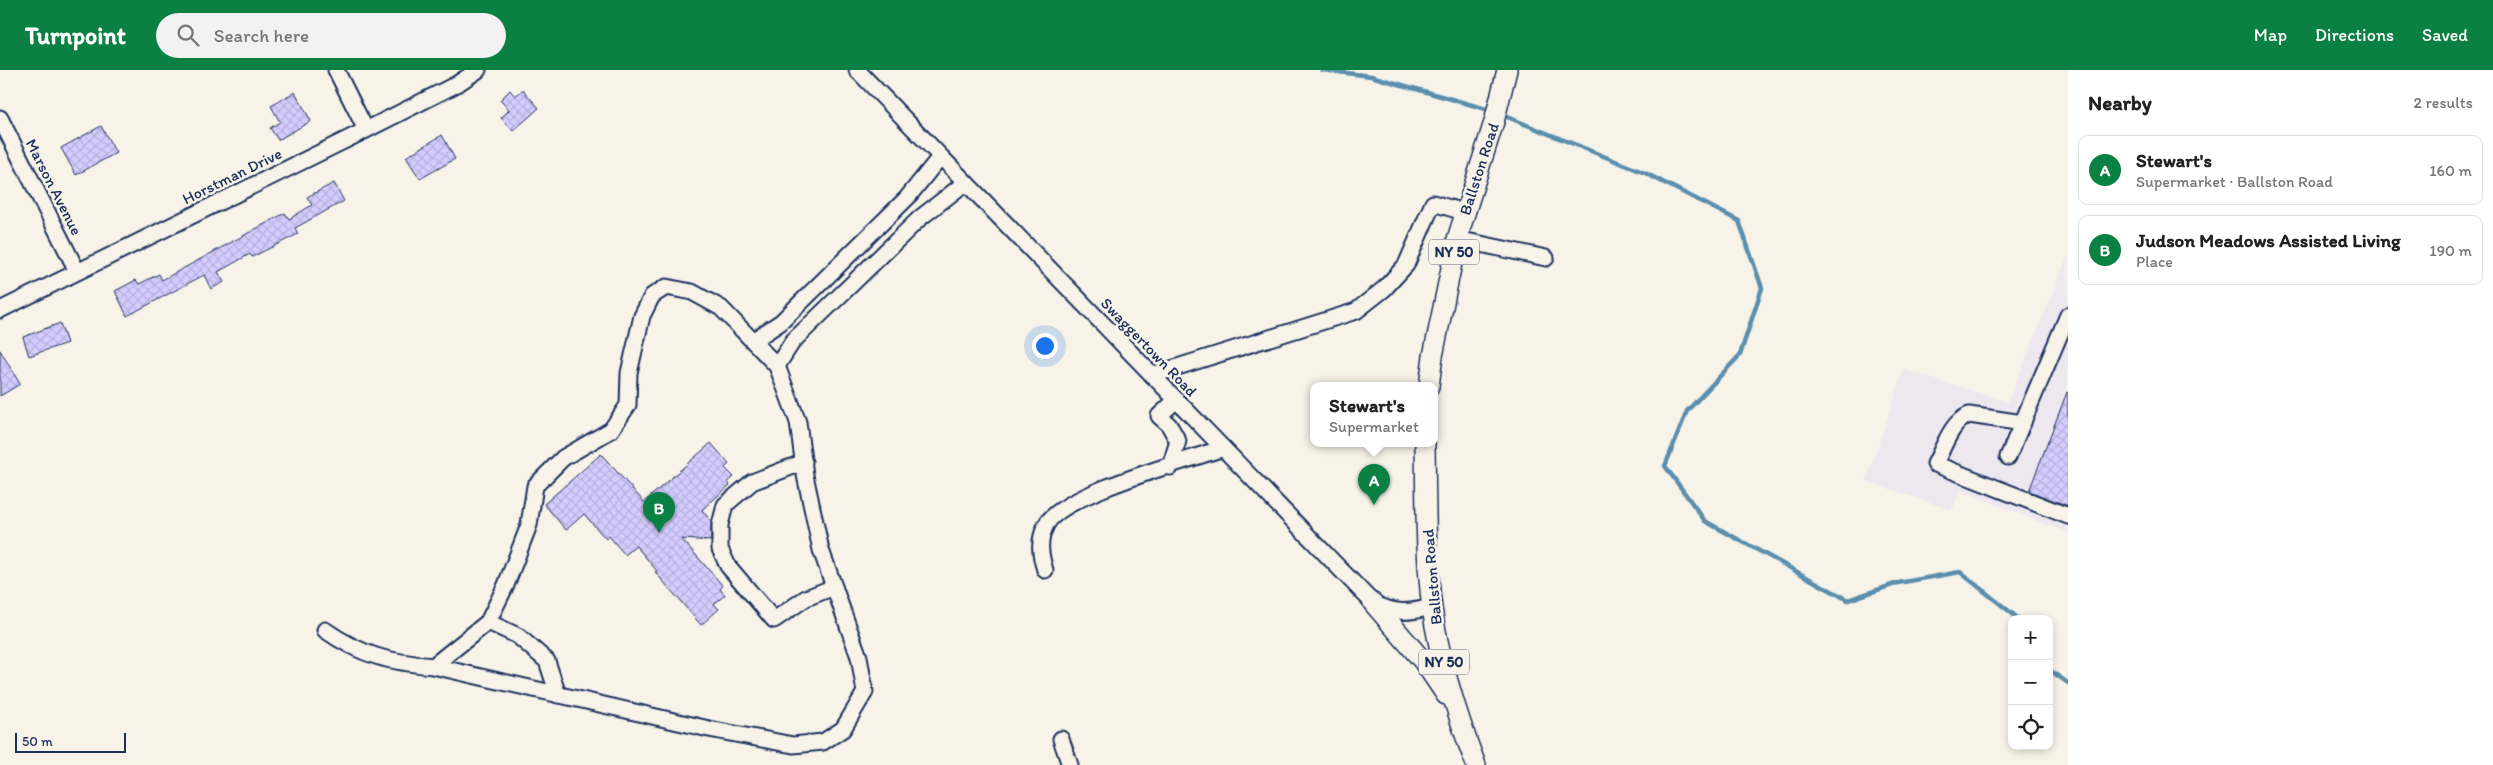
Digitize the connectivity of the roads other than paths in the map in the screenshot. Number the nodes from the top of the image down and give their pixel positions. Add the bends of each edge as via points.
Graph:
1 (336, 70) edge
2 (478, 70) edge
3 (857, 70) edge
4 (1507, 70) edge
5 (0, 118) edge
6 (366, 130) junction
7 (940, 157) junction
8 (965, 183) junction
9 (1464, 212) junction
10 (1457, 239) junction
11 (1546, 258) dead end
12 (77, 271) junction
13 (0, 310) edge
14 (2068, 314) edge
15 (754, 340) junction
16 (777, 366) junction
17 (1152, 375) junction
18 (1430, 382) edge
19 (1176, 400) junction
20 (2023, 423) junction
21 (1425, 447) edge
22 (1223, 448) junction
23 (2008, 457) dead end
24 (804, 462) junction
25 (1170, 467) junction
26 (2068, 516) edge
27 (1045, 570) dead end
28 (834, 587) junction
29 (1373, 603) junction
30 (1432, 607) junction
31 (488, 622) junction
32 (325, 630) dead end
33 (433, 666) junction
34 (558, 695) junction
35 (1457, 716) junction
36 (1061, 739) dead end
37 (1070, 765) edge
38 (1476, 765) edge

1 - 6 street
2 - 6 street, Horstman Drive
3 - 7 street, Swaggertown Road
4 - 9 main road, Ballston Road / NY 50 via 1500,103
5 - 12 street, Marson Avenue
6 - 12 street, Horstman Drive
7 - 8 street, Swaggertown Road
7 - 15 street via 907,198 782,322
8 - 16 street via 920,218 793,341
8 - 17 street, Swaggertown Road
9 - 10 main road, Ballston Road / NY 50
9 - 17 street via 1433,203 1406,266 1356,311
10 - 11 street
10 - 18 main road, Ballston Road / NY 50
12 - 13 street, Horstman Drive
14 - 20 street
15 - 16 street
15 - 31 street via 721,308 692,292 666,287 652,296 642,316 629,373 628,405 611,430 563,458 535,486 529,525
16 - 24 street via 798,422
17 - 19 street, Swaggertown Road
19 - 22 street, Swaggertown Road
19 - 25 street via 1159,416 1178,440
20 - 23 street
20 - 26 street via 1969,415 1962,418 1953,428 1935,464
21 - 30 main road, Ballston Road / NY 50
22 - 25 street
22 - 29 street, Swaggertown Road
24 - 28 street via 821,550
24 - 28 street via 752,482 724,505 720,549 728,566 774,620 806,598
25 - 27 street via 1098,490 1069,504 1046,523 1041,536 1040,552
28 - 34 street via 859,657 866,692 843,729 823,742 793,745 709,730
29 - 30 street, Swaggertown Road via 1391,612
29 - 35 main road via 1440,684
30 - 35 main road, Ballston Road / NY 50
31 - 33 street
31 - 34 street via 518,636 547,661
32 - 33 street via 349,647 394,662
33 - 34 street
35 - 38 main road, Ballston Road / NY 50
36 - 37 street

